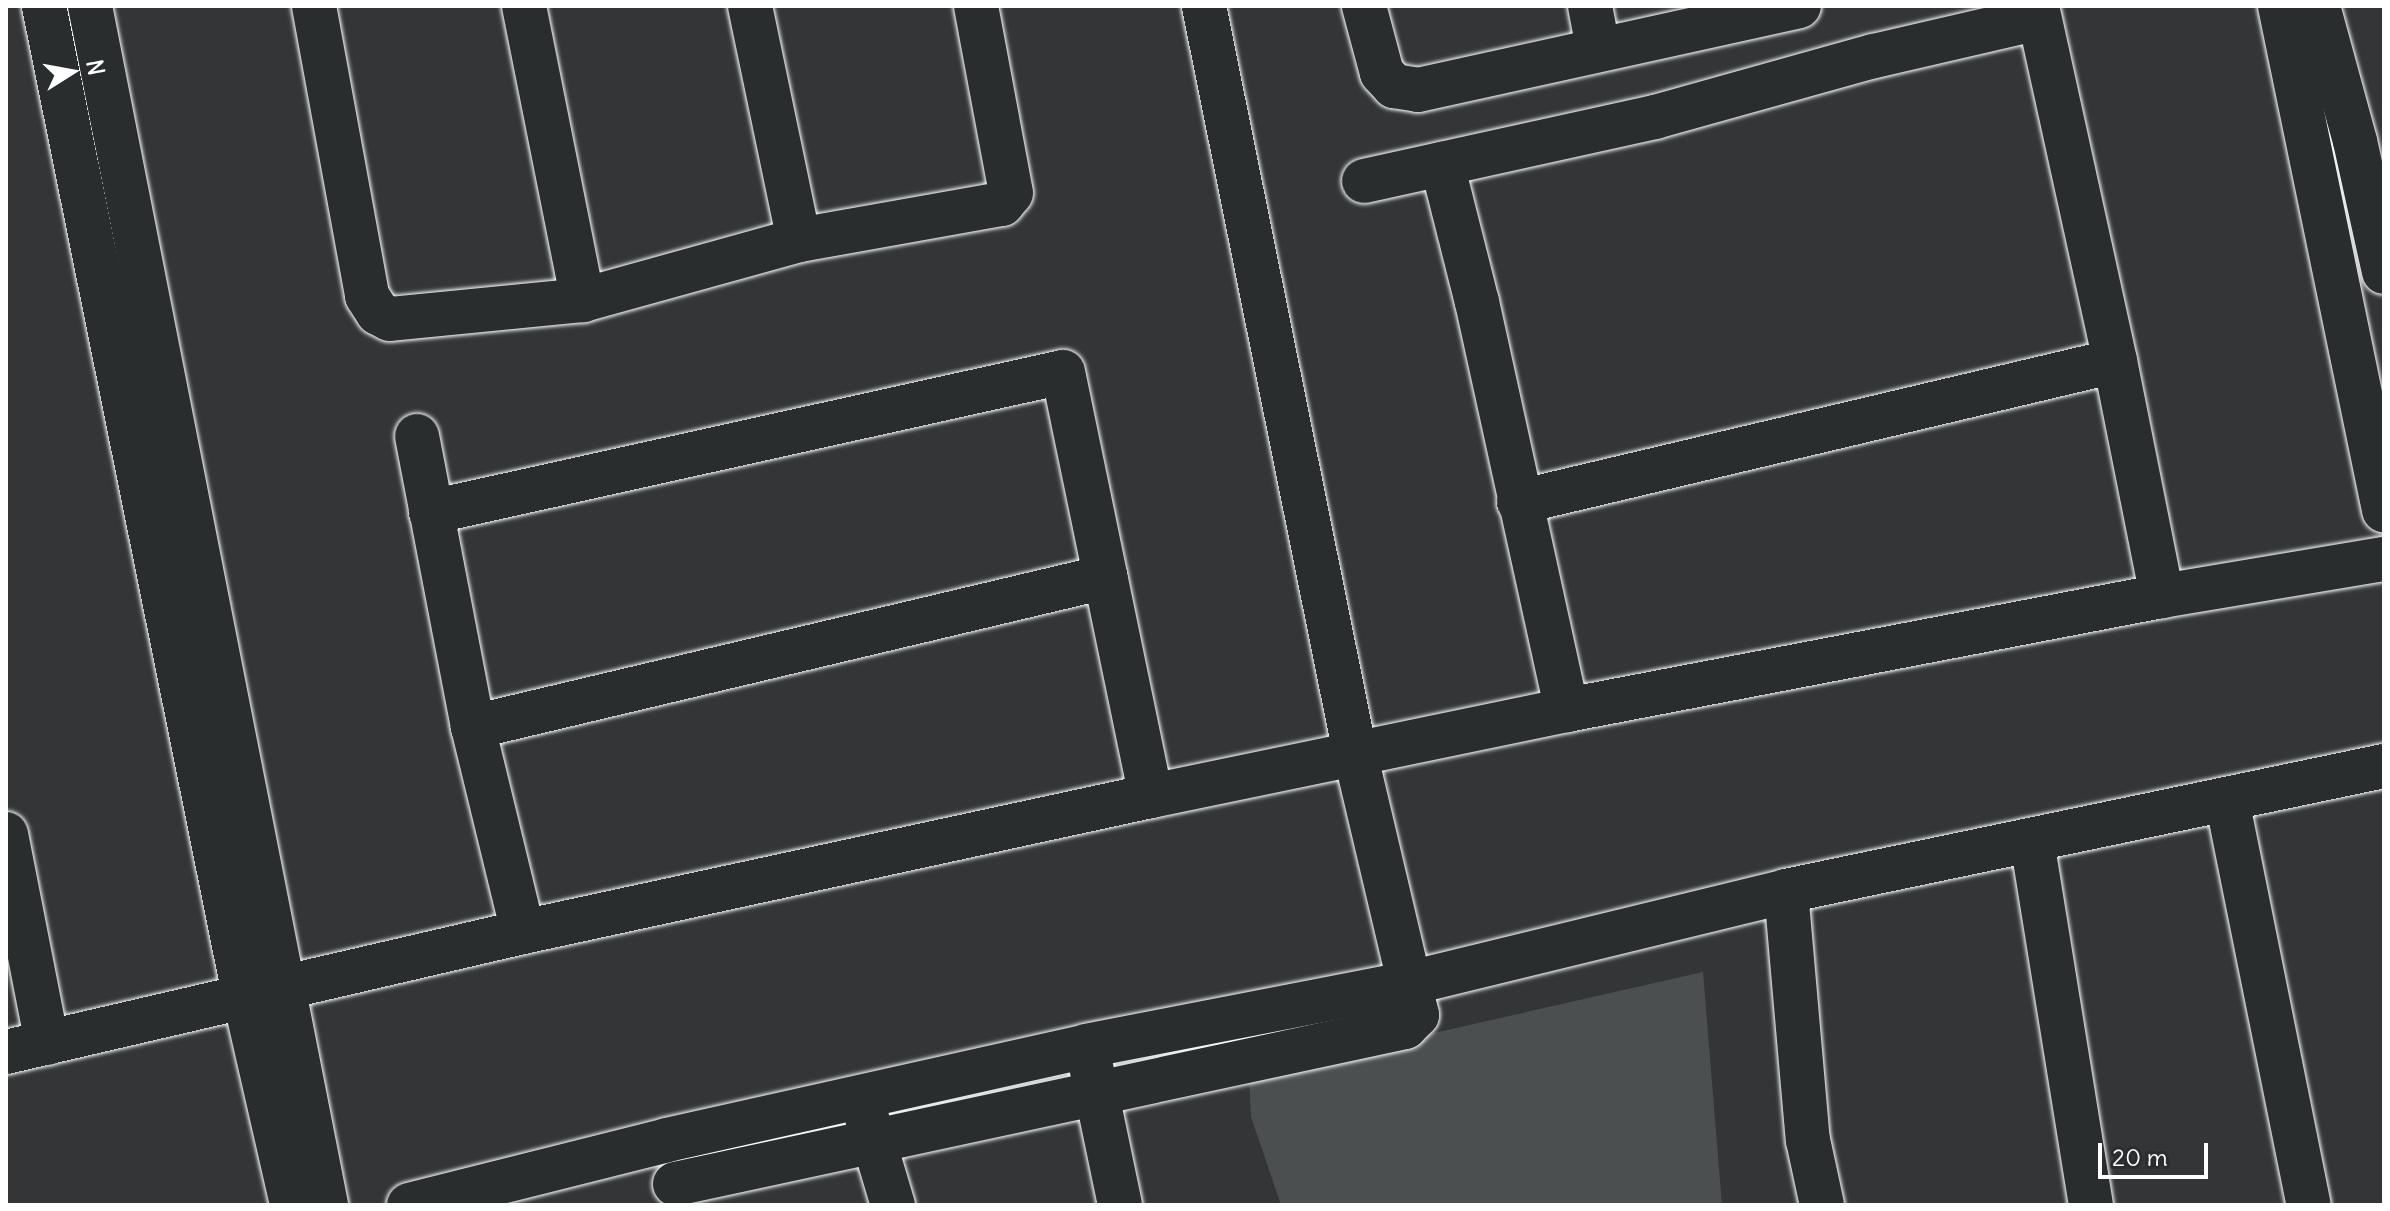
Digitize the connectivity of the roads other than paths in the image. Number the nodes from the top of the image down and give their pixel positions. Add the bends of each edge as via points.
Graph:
1 (44, 6) edge
2 (90, 6) edge
3 (314, 6) edge
4 (524, 6) edge
5 (750, 6) edge
6 (976, 6) edge
7 (1204, 6) edge
8 (1364, 6) edge
9 (1590, 6) edge
10 (1799, 6) edge
11 (2280, 6) edge
12 (2318, 6) edge
13 (2038, 12) edge
14 (1598, 48) junction
15 (1442, 164) junction
16 (1364, 181) dead end
17 (799, 240) junction
18 (2384, 272) edge
19 (583, 300) junction
20 (2115, 361) junction
21 (417, 436) dead end
22 (1519, 502) junction
23 (2384, 510) edge
24 (431, 512) junction
25 (2384, 559) edge
26 (1105, 577) junction
27 (2162, 596) junction
28 (1567, 710) junction
29 (473, 727) junction
30 (1355, 753) junction
31 (2384, 766) edge
32 (1151, 796) junction
33 (2227, 800) junction
34 (7, 840) edge
35 (2032, 841) junction
36 (1786, 891) junction
37 (523, 932) junction
38 (1410, 983) junction
39 (265, 994) junction
40 (1086, 1046) junction
41 (26, 1047) edge
42 (1097, 1095) junction
43 (859, 1097) junction
44 (667, 1140) junction
45 (876, 1143) junction
46 (677, 1194) edge
47 (322, 1205) edge
48 (409, 1205) edge
49 (893, 1205) edge
50 (1120, 1205) edge
51 (1822, 1205) edge
52 (2091, 1205) edge
53 (2309, 1205) edge

1 - 39 street
2 - 39 street
3 - 19 street via 367,296 378,313 390,319
4 - 19 street
5 - 17 street
6 - 17 street via 1011,193 1008,200
7 - 30 street
8 - 14 street via 1382,73 1394,86 1418,90
9 - 14 street
10 - 14 street
11 - 23 street
12 - 18 street
13 - 15 street via 1655,117
13 - 20 street
15 - 16 street
15 - 22 street
17 - 19 street
20 - 22 street
20 - 27 street
21 - 24 street
22 - 28 street
24 - 26 street via 1063,372
24 - 29 street
25 - 27 street
26 - 29 street
26 - 32 street
27 - 28 street
28 - 30 street
29 - 37 street
30 - 32 street
30 - 38 street
31 - 33 street
32 - 37 street
33 - 35 street
33 - 53 street
34 - 41 street
35 - 36 street
35 - 52 street
36 - 38 street
36 - 51 street via 1808,1140
37 - 39 street
38 - 40 street
38 - 42 street via 1417,1015 1405,1027
39 - 41 street
39 - 47 street
40 - 42 street
40 - 43 street
42 - 45 street
42 - 50 street
43 - 44 street
43 - 45 street
44 - 46 street
44 - 48 street
45 - 46 street
45 - 49 street

